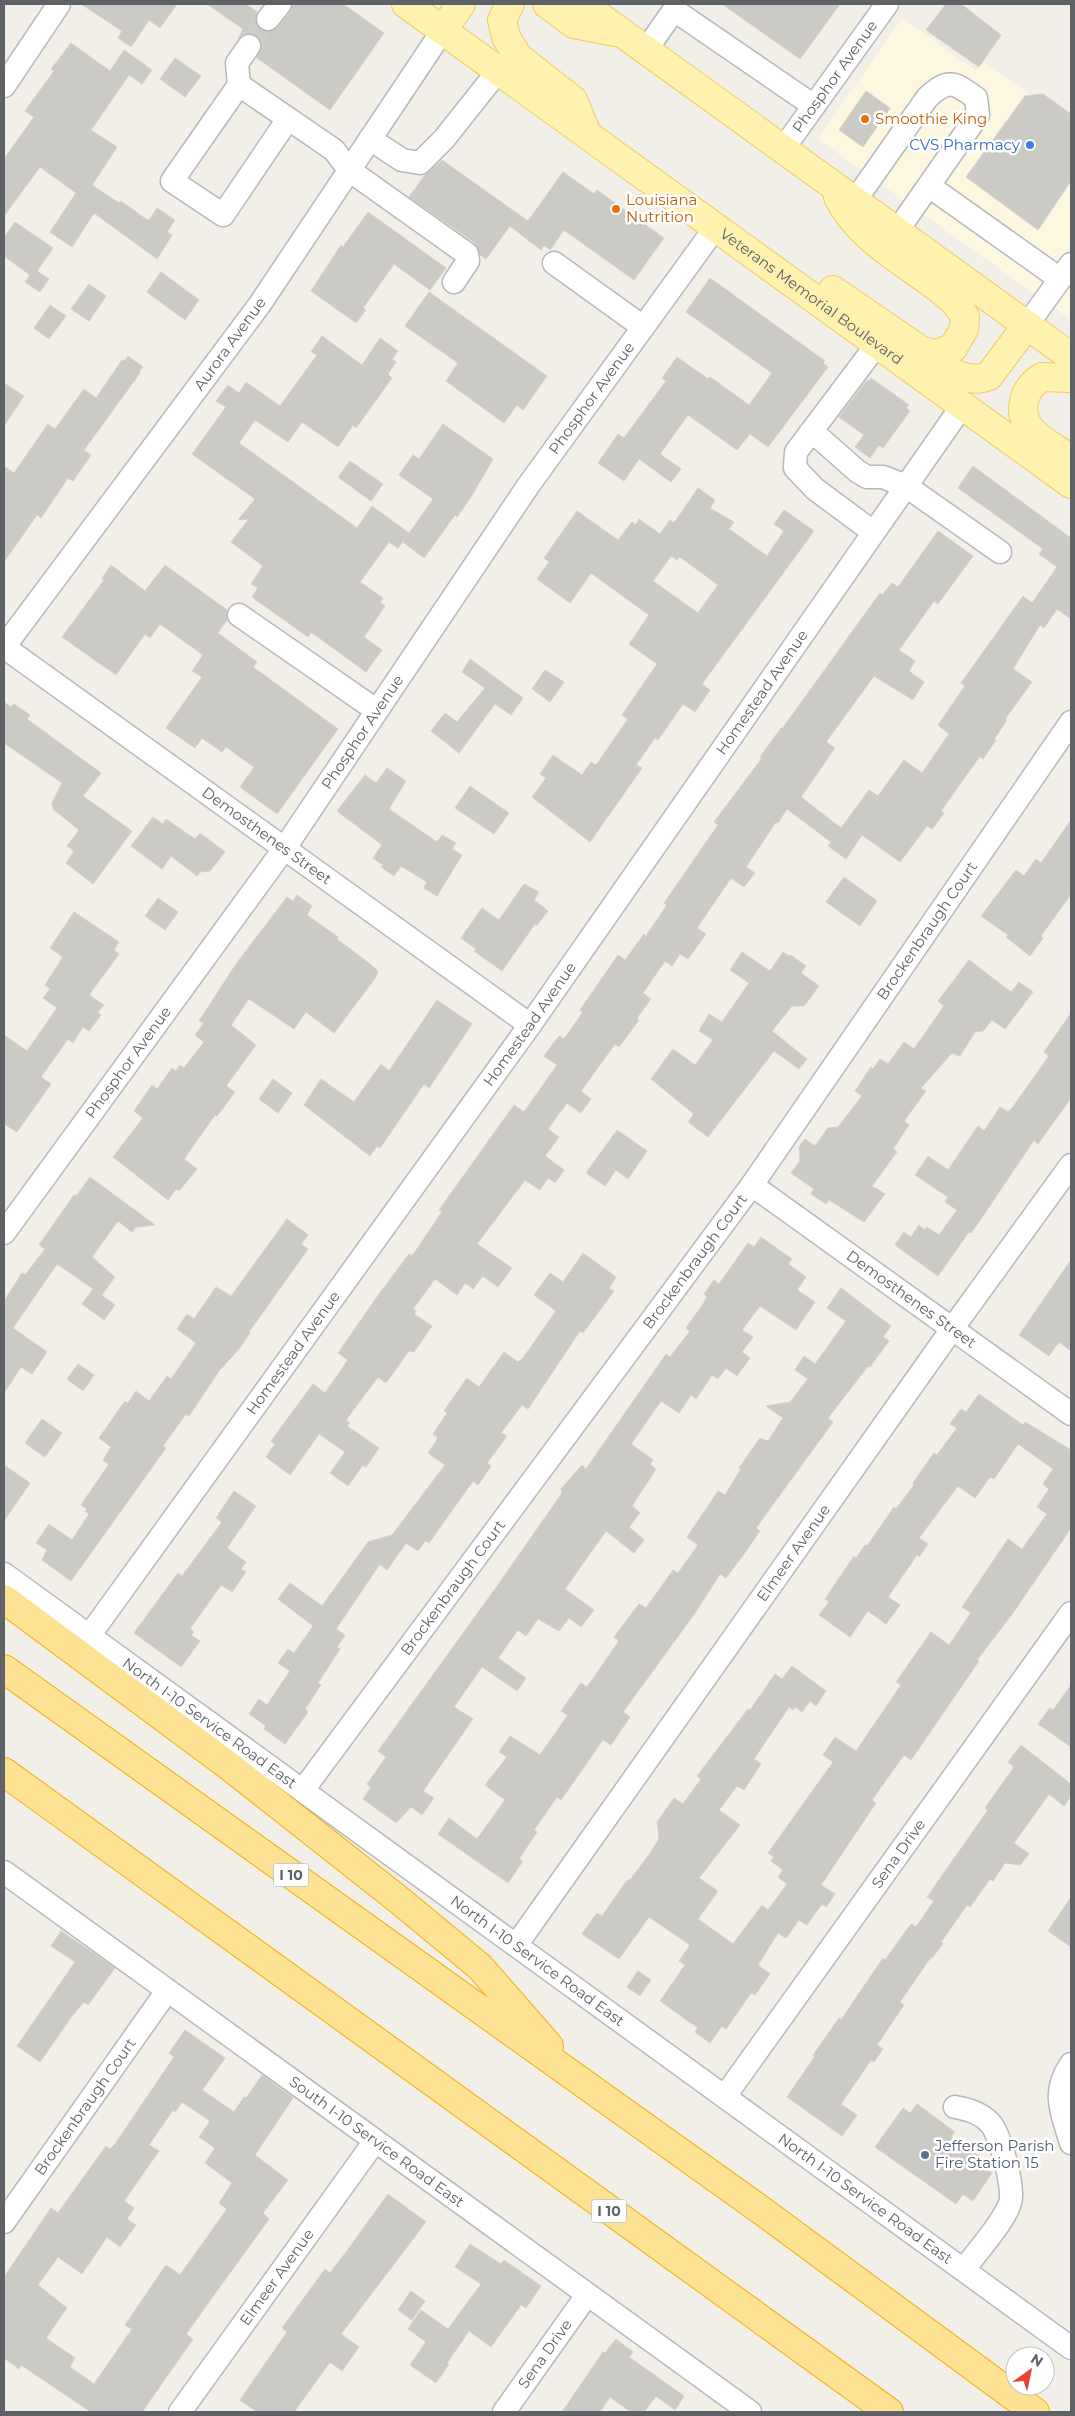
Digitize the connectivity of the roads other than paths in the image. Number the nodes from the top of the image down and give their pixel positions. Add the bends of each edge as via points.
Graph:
1 (59, 4) edge
2 (406, 4) edge
3 (461, 4) edge
4 (510, 4) edge
5 (547, 5) edge
6 (590, 6) edge
7 (879, 7) edge
8 (443, 30) junction
9 (624, 34) junction
10 (249, 46) tunnel mouth
11 (646, 50) junction
12 (498, 71) junction
13 (239, 84) junction
14 (4, 86) edge
15 (814, 106) junction
16 (288, 119) junction
17 (587, 134) junction
18 (370, 140) junction
19 (784, 149) junction
20 (349, 170) junction
21 (929, 186) junction
22 (851, 207) junction
23 (715, 228) junction
24 (890, 240) junction
25 (554, 262) dead end
26 (1066, 272) edge
27 (454, 282) dead end
28 (1027, 326) junction
29 (643, 327) junction
30 (883, 337) junction
31 (922, 351) junction
32 (1071, 357) edge
33 (1071, 378) edge
34 (962, 406) junction
35 (810, 433) junction
36 (1071, 459) edge
37 (1071, 484) edge
38 (906, 486) junction
39 (873, 532) junction
40 (1000, 552) dead end
41 (239, 615) dead end
42 (4, 647) edge
43 (376, 710) junction
44 (1071, 722) edge
45 (284, 849) junction
46 (530, 1025) junction
47 (1071, 1165) edge
48 (752, 1185) junction
49 (4, 1232) edge
50 (952, 1328) junction
51 (1071, 1414) edge
52 (4, 1574) edge
53 (4, 1599) edge
54 (1071, 1613) edge
55 (89, 1636) junction
56 (4, 1669) edge
57 (4, 1772) edge
58 (4, 1785) edge
59 (303, 1790) junction
60 (118, 1854) junction
61 (4, 1872) edge
62 (517, 1944) junction
63 (167, 1991) junction
64 (1071, 2064) edge
65 (579, 2082) junction
66 (725, 2096) junction
67 (955, 2107) dead end
68 (375, 2141) junction
69 (1071, 2143) edge
70 (4, 2222) edge
71 (964, 2270) junction
72 (587, 2295) junction
73 (1071, 2348) edge
74 (180, 2412) edge
75 (504, 2412) edge
76 (750, 2412) edge
77 (890, 2412) edge
78 (1035, 2412) edge

1 - 14 street
2 - 8 main road, Veterans Memorial Boulevard
3 - 8 main road
4 - 17 main road via 502,20 506,37 518,57 573,100
5 - 9 main road via 574,24
6 - 9 main road
7 - 15 street, Phosphor Avenue
8 - 12 main road, Veterans Memorial Boulevard
8 - 18 street, Aurora Avenue
9 - 11 main road
10 - 13 street via 237,63
11 - 15 street via 674,10
11 - 19 main road
12 - 17 main road, Veterans Memorial Boulevard
12 - 18 street via 444,139 420,163 402,160
13 - 16 street
13 - 16 street via 172,181 223,215
15 - 19 street, Phosphor Avenue
16 - 20 street via 334,150
17 - 23 main road, Veterans Memorial Boulevard
18 - 20 street, Aurora Avenue
19 - 22 main road via 832,185
20 - 27 street via 467,254 468,261
20 - 42 street, Aurora Avenue via 260,304
21 - 22 street via 978,115 976,98 959,85 939,86 927,98
21 - 24 street
21 - 26 street
22 - 24 main road via 866,236
23 - 29 street, Phosphor Avenue
23 - 30 main road, Veterans Memorial Boulevard via 769,267 804,274 820,282
24 - 28 main road
24 - 31 main road via 954,300 965,316 964,329 953,348 935,354
25 - 29 street
26 - 28 street
28 - 31 main road via 989,376 980,380 947,370
28 - 32 main road
29 - 43 street, Phosphor Avenue via 528,486
30 - 31 main road
30 - 34 main road, Veterans Memorial Boulevard
30 - 35 street
33 - 36 main road via 1042,377 1027,390 1024,402 1025,417 1033,431
34 - 37 main road, Veterans Memorial Boulevard
34 - 38 street, Homestead Avenue
35 - 38 street via 867,477 882,477
35 - 39 street via 796,452 795,468 815,489
38 - 39 street, Homestead Avenue
38 - 40 street
39 - 46 street, Homestead Avenue
41 - 43 street
42 - 45 street, Demosthenes Street
43 - 45 street, Phosphor Avenue
44 - 48 street, Brockenbraugh Court
45 - 46 street, Demosthenes Street
45 - 49 street, Phosphor Avenue
46 - 55 street, Homestead Avenue
47 - 50 street, Elmeer Avenue
48 - 50 street, Demosthenes Street
48 - 59 street, Brockenbraugh Court
50 - 51 street, Demosthenes Street
50 - 62 street, Elmeer Avenue
52 - 55 street, North I-10 Service Road East
53 - 65 highway via 229,1766 480,1967
54 - 66 street, Sena Drive
55 - 59 street, North I-10 Service Road East
56 - 65 highway, I 10
57 - 60 highway, I 10
58 - 60 highway
59 - 62 street, North I-10 Service Road East
60 - 77 highway, I 10
61 - 63 street, South I-10 Service Road East
62 - 66 street, North I-10 Service Road East
63 - 68 street, South I-10 Service Road East
63 - 70 street, Brockenbraugh Court
64 - 69 street via 1060,2085 1060,2105
65 - 78 highway, I 10
66 - 71 street, North I-10 Service Road East
67 - 71 street via 970,2110 990,2122 1012,2193 1005,2214
68 - 72 street, South I-10 Service Road East
68 - 74 street, Elmeer Avenue
71 - 73 street, North I-10 Service Road East
72 - 75 street, Sena Drive
72 - 76 street, South I-10 Service Road East

